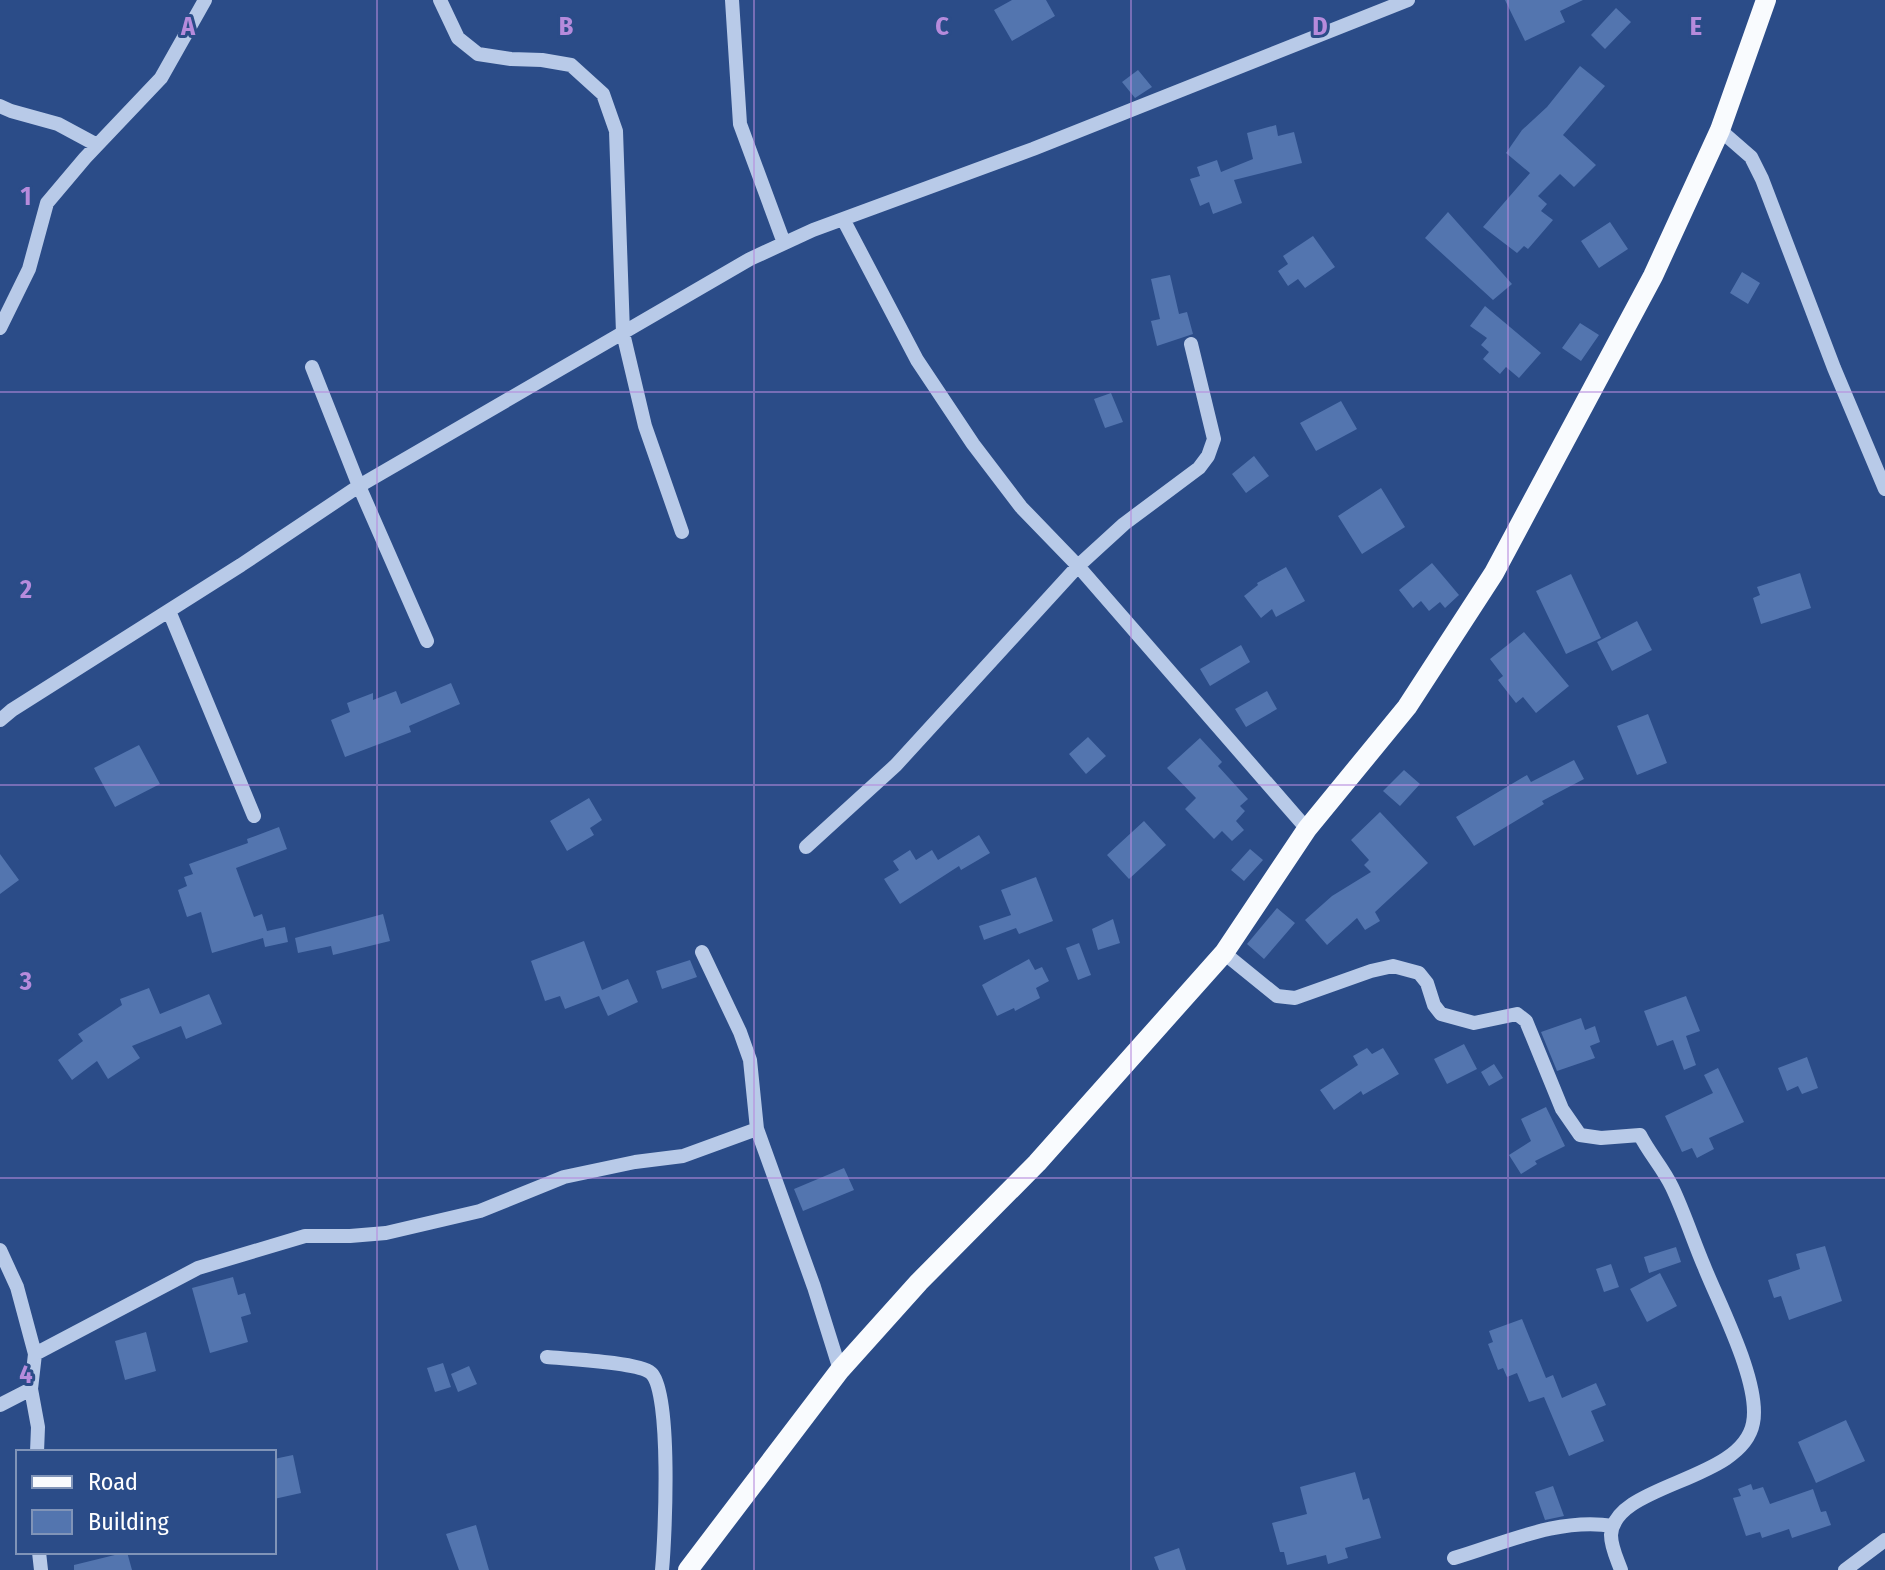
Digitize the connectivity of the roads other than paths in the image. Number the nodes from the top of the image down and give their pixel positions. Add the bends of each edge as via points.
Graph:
1 (205, 0) edge
2 (440, 0) edge
3 (732, 0) edge
4 (1408, 0) edge
5 (1766, 0) edge
6 (0, 106) edge
7 (1720, 130) junction
8 (97, 145) junction
9 (843, 219) junction
10 (784, 243) junction
11 (0, 328) edge
12 (623, 333) junction
13 (1191, 344) dead end
14 (312, 367) dead end
15 (359, 486) junction
16 (1885, 489) edge
17 (682, 532) dead end
18 (1078, 566) junction
19 (169, 611) junction
20 (427, 641) dead end
21 (0, 720) edge
22 (254, 816) dead end
23 (1307, 829) junction
24 (806, 847) dead end
25 (702, 952) dead end
26 (1224, 953) junction
27 (757, 1129) junction
28 (0, 1250) edge
29 (35, 1354) junction
30 (547, 1357) dead end
31 (840, 1370) junction
32 (31, 1389) junction
33 (0, 1405) edge
34 (37, 1450) edge
35 (1613, 1526) junction
36 (1885, 1540) edge
37 (1454, 1558) dead end
38 (662, 1570) edge
39 (688, 1570) edge
40 (1621, 1570) edge
41 (1845, 1570) edge

1 - 8 street via 161,78
2 - 12 street via 458,38 478,54 571,65 603,94 616,131
3 - 10 street via 740,124
4 - 9 street
5 - 7 main road
6 - 8 street via 58,124
7 - 16 street via 1751,157 1762,179
7 - 23 main road via 1653,276 1494,573 1407,707
8 - 11 street via 47,203 29,269
9 - 10 street
9 - 18 street via 917,360 973,444 1021,507
10 - 12 street
12 - 15 street
12 - 17 street via 645,426
13 - 18 street via 1214,439 1208,456
14 - 15 street
15 - 19 street
15 - 20 street
18 - 23 street
18 - 24 street via 896,765
19 - 21 street
19 - 22 street
23 - 26 main road
25 - 27 street via 750,1060
26 - 31 main road via 1037,1163
26 - 35 street via 1277,996 1295,998 1393,966 1419,973 1441,1014 1474,1023 1517,1014 1526,1021 1562,1109 1580,1135 1640,1135 1671,1185 1746,1369 1754,1421 1742,1448 1726,1460 1656,1491 1623,1512
27 - 29 street via 683,1156 564,1177 480,1211 386,1233 305,1236 198,1268
27 - 31 street
28 - 29 street via 17,1287
29 - 32 street
30 - 38 street via 635,1366 651,1373 658,1384 663,1403
31 - 39 main road
32 - 33 street
32 - 34 street
35 - 37 street via 1561,1526
35 - 40 street
36 - 41 street

